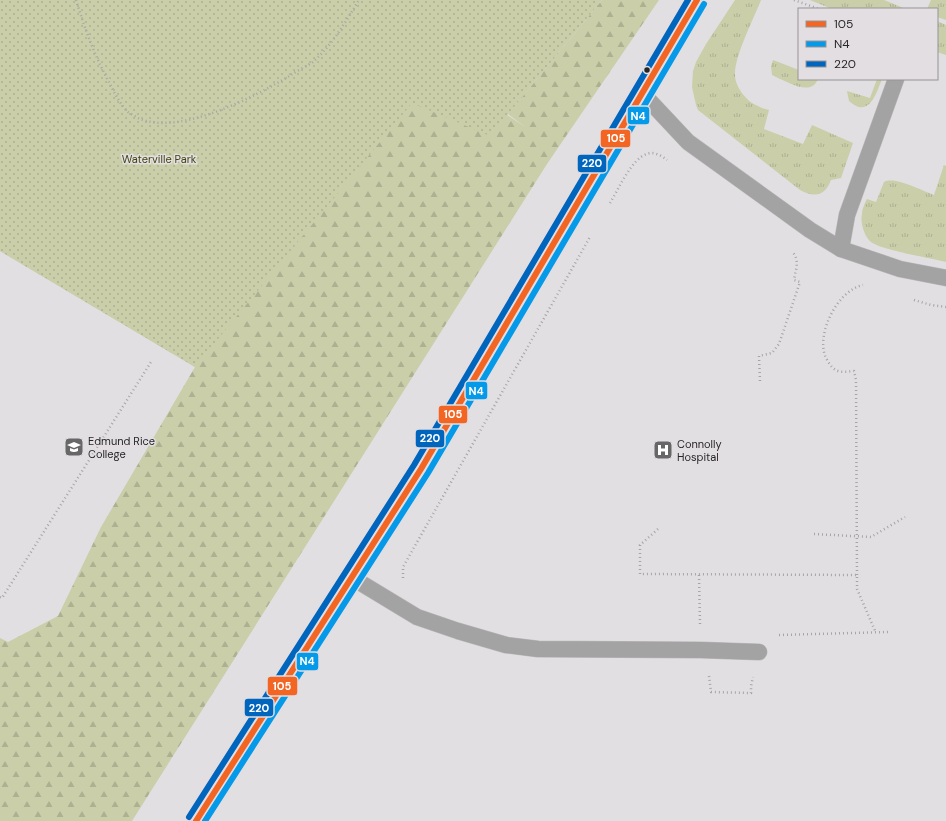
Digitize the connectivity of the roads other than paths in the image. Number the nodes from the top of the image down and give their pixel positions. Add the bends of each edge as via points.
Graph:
1 (697, 0) edge
2 (896, 80) edge
3 (643, 94) junction
4 (841, 249) junction
5 (946, 278) edge
6 (351, 577) junction
7 (759, 652) dead end
8 (196, 821) edge

1 - 3 lane
2 - 4 lane via 847,215
3 - 4 lane via 688,142 810,230
3 - 6 lane via 421,469
4 - 5 lane via 900,269
6 - 7 lane via 417,617 498,643 538,650
6 - 8 lane

